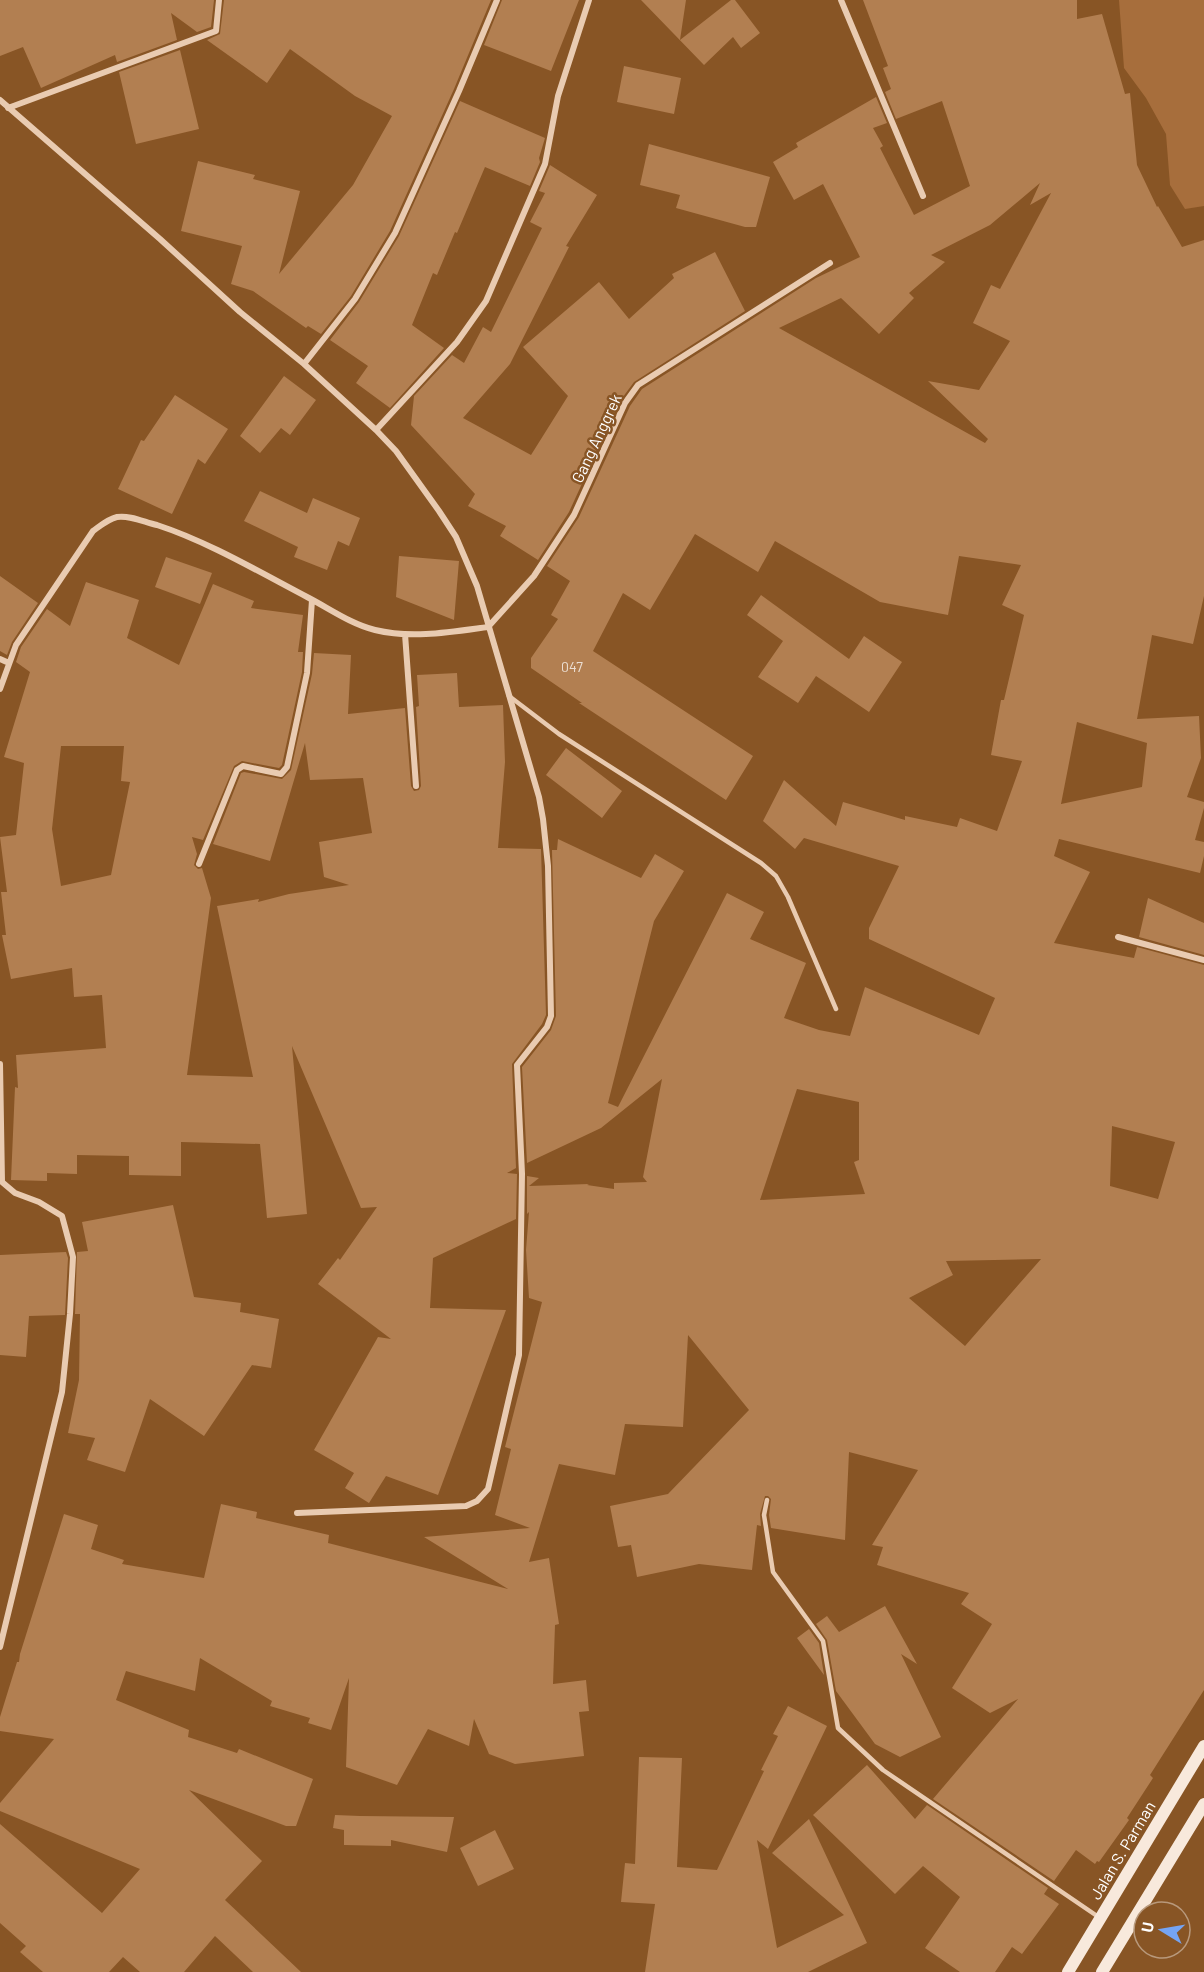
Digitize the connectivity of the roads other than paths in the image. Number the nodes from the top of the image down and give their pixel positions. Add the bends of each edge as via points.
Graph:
1 (219, 0) edge
2 (497, 0) edge
3 (589, 0) edge
4 (841, 0) edge
5 (0, 100) edge
6 (8, 108) junction
7 (923, 196) dead end
8 (830, 263) dead end
9 (304, 364) junction
10 (376, 430) junction
11 (312, 600) junction
12 (488, 627) junction
13 (405, 634) junction
14 (0, 659) edge
15 (9, 663) junction
16 (0, 689) edge
17 (509, 696) junction
18 (416, 786) dead end
19 (199, 864) dead end
20 (1118, 936) dead end
21 (1204, 960) edge
22 (836, 1009) dead end
23 (0, 1064) edge
24 (767, 1500) dead end
25 (297, 1513) dead end
26 (0, 1647) edge
27 (1204, 1746) edge
28 (1204, 1804) edge
29 (1100, 1918) junction
30 (1068, 1972) edge
31 (1102, 1972) edge

1 - 6 street via 216,31
2 - 9 street via 394,233 355,299
3 - 10 street via 558,96 545,164 486,301 457,342
4 - 7 street
5 - 6 street
6 - 9 street
8 - 12 street, Gang Anggrek via 638,385 625,403 574,515 534,576
9 - 10 street
10 - 12 street via 396,451 456,537 477,586
11 - 13 street via 374,630
11 - 15 street via 176,531 117,517 93,531 16,645
11 - 19 street via 308,673 286,767 281,774 243,766 237,770
12 - 13 street
12 - 17 street
13 - 18 street
14 - 15 street
15 - 16 street
17 - 22 lane via 559,734 776,876
17 - 25 street via 539,797 546,838 551,1016 517,1065 522,1174 519,1355 494,1470 488,1490 466,1506
20 - 21 street
23 - 26 street via 2,1182 15,1193 62,1216 73,1257 62,1392
24 - 29 lane via 764,1515 773,1572 824,1641 838,1728 883,1770
27 - 29 main road, Jalan S. Parman
28 - 31 main road
29 - 30 main road, Jalan S. Parman

